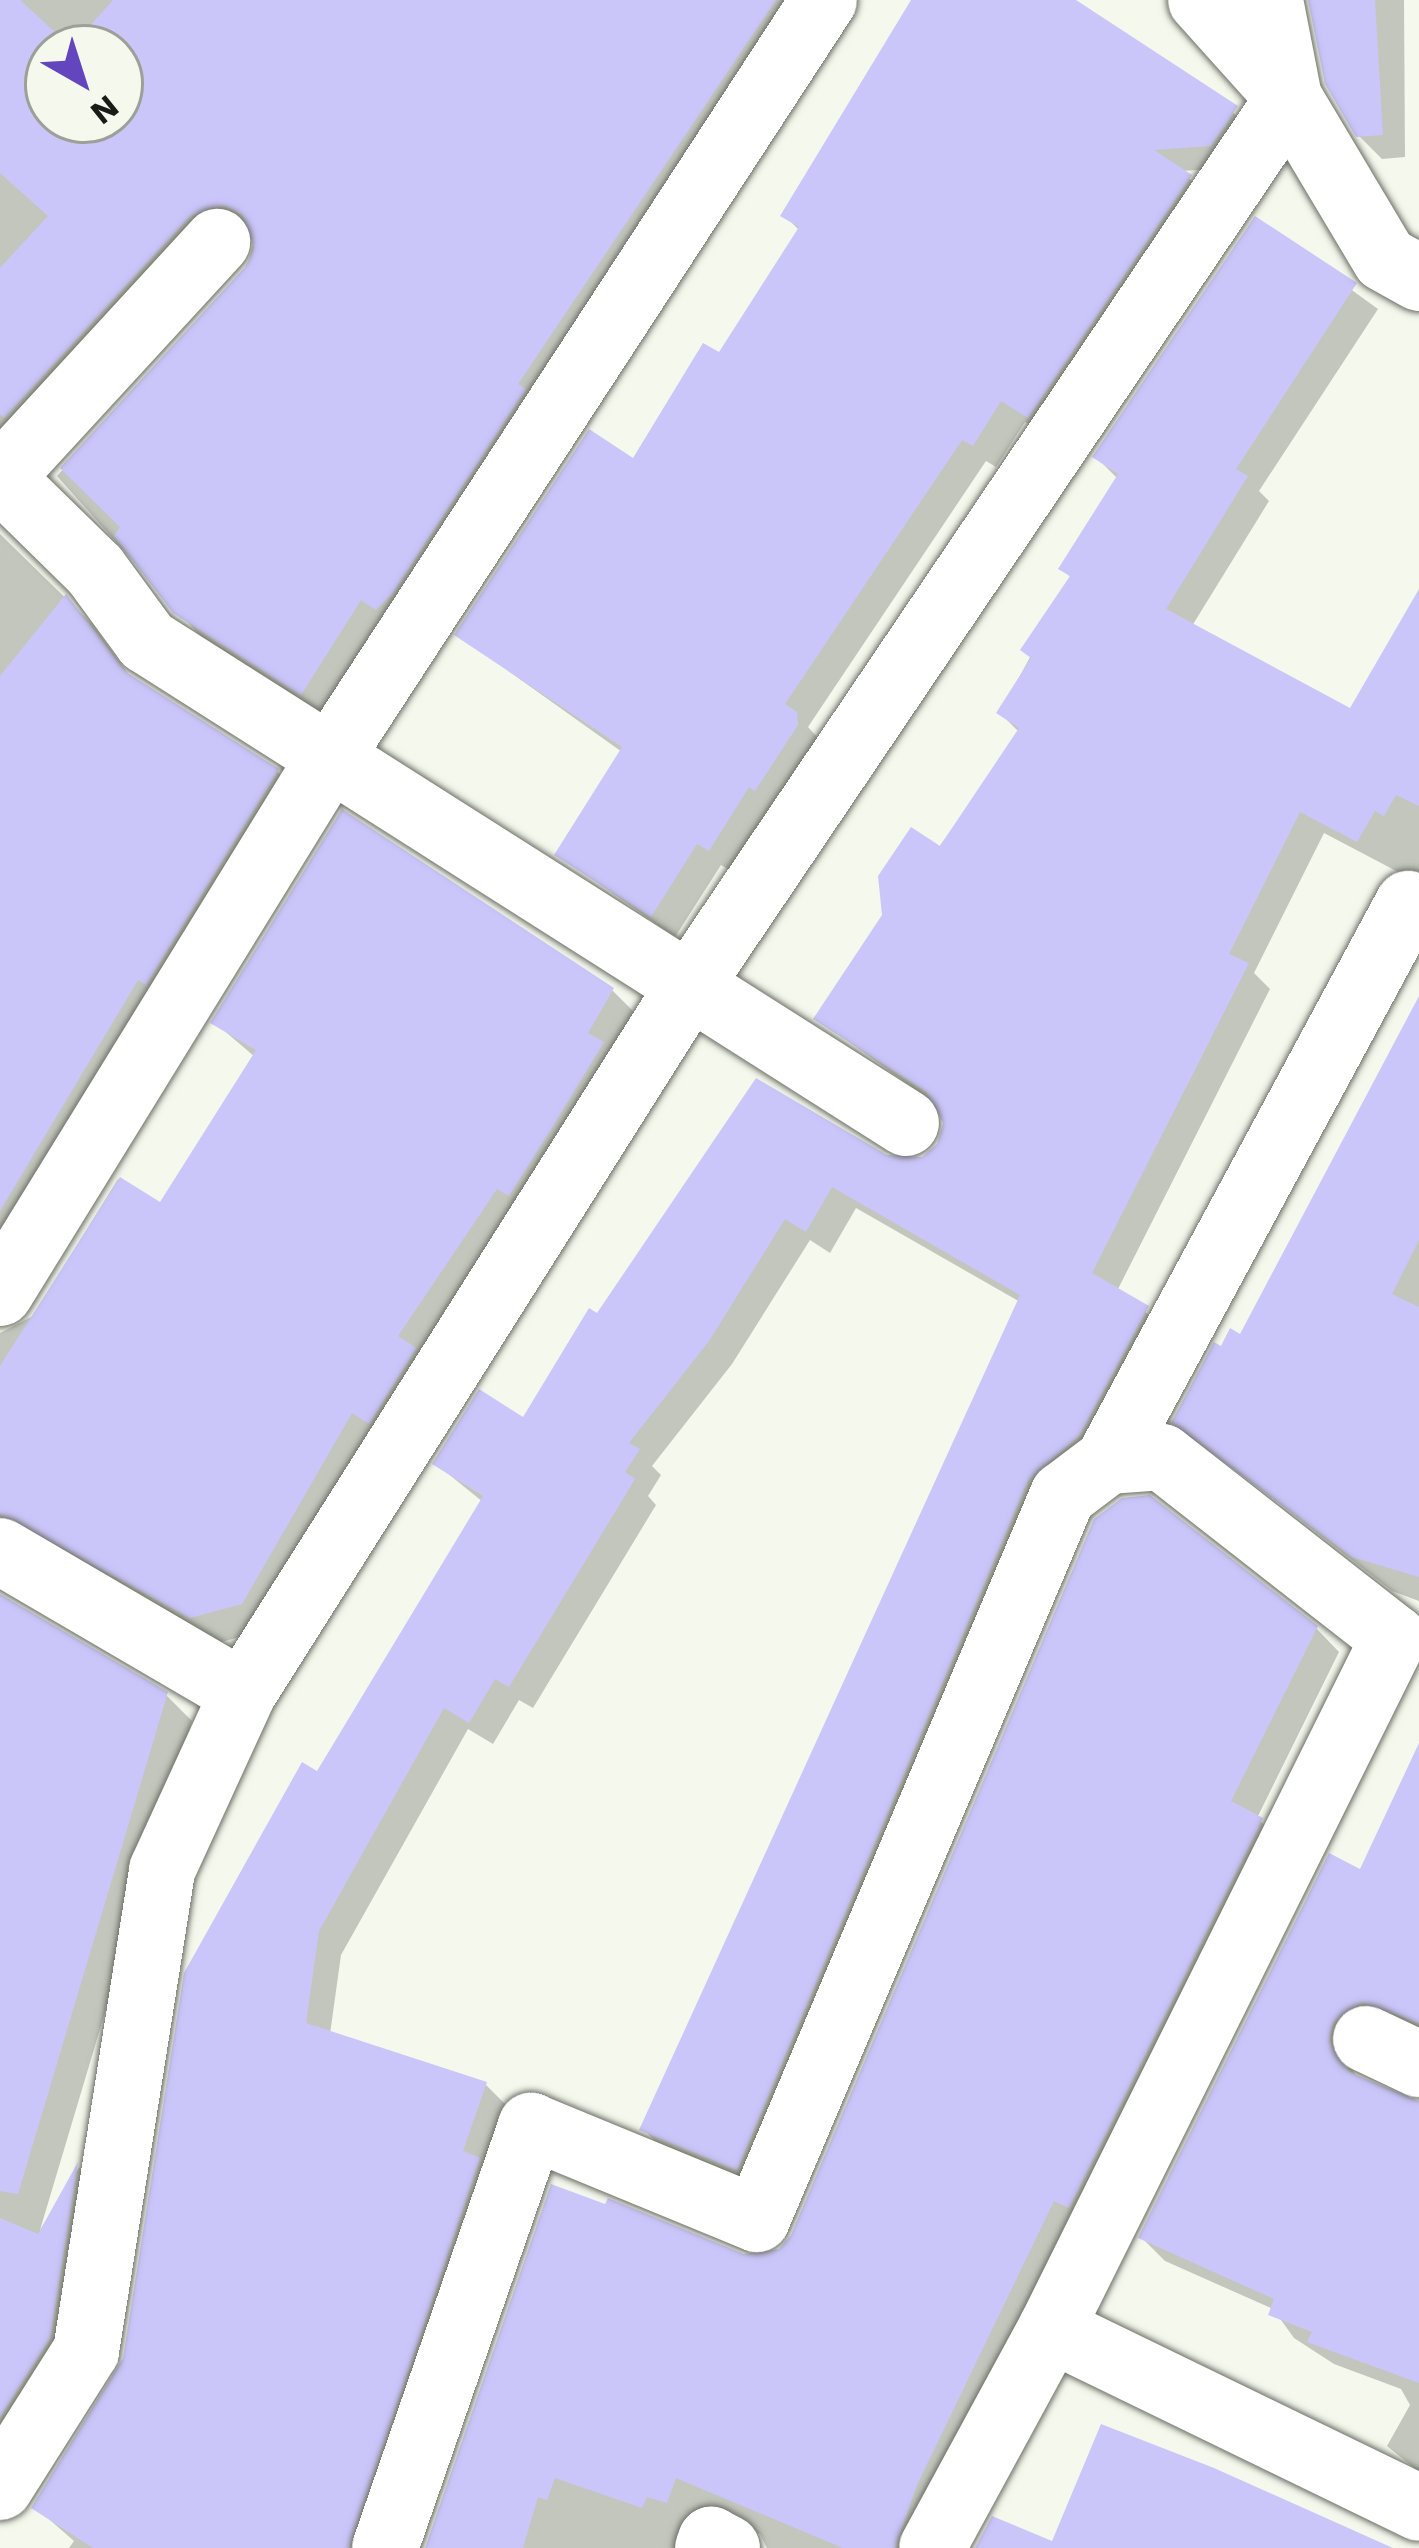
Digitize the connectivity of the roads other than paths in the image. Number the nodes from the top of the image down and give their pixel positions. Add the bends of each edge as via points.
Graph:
1 (824, 0) edge
2 (1202, 0) edge
3 (1270, 0) edge
4 (1288, 98) junction
5 (217, 242) dead end
6 (1419, 278) edge
7 (0, 478) edge
8 (329, 759) junction
9 (1408, 904) dead end
10 (690, 985) junction
11 (906, 1123) dead end
12 (0, 1293) edge
13 (1108, 1461) junction
14 (0, 1551) edge
15 (1397, 1682) edge
16 (243, 1694) junction
17 (1051, 2330) junction
18 (0, 2487) edge
19 (1419, 2508) edge
20 (385, 2548) edge
21 (709, 2548) edge
22 (728, 2548) edge
23 (932, 2548) edge

1 - 8 street
2 - 4 street
3 - 4 street
4 - 6 street via 1385,259
4 - 10 street
5 - 7 street
7 - 8 street via 95,570 147,640
8 - 10 street
8 - 12 street
9 - 13 street
10 - 11 street
10 - 16 street
13 - 15 street via 1162,1457 1394,1638
13 - 20 street via 1064,1496 758,2219 531,2126
14 - 16 street
15 - 17 street
16 - 18 street via 162,1870 86,2351
17 - 19 street
17 - 23 street
21 - 22 street via 711,2540

